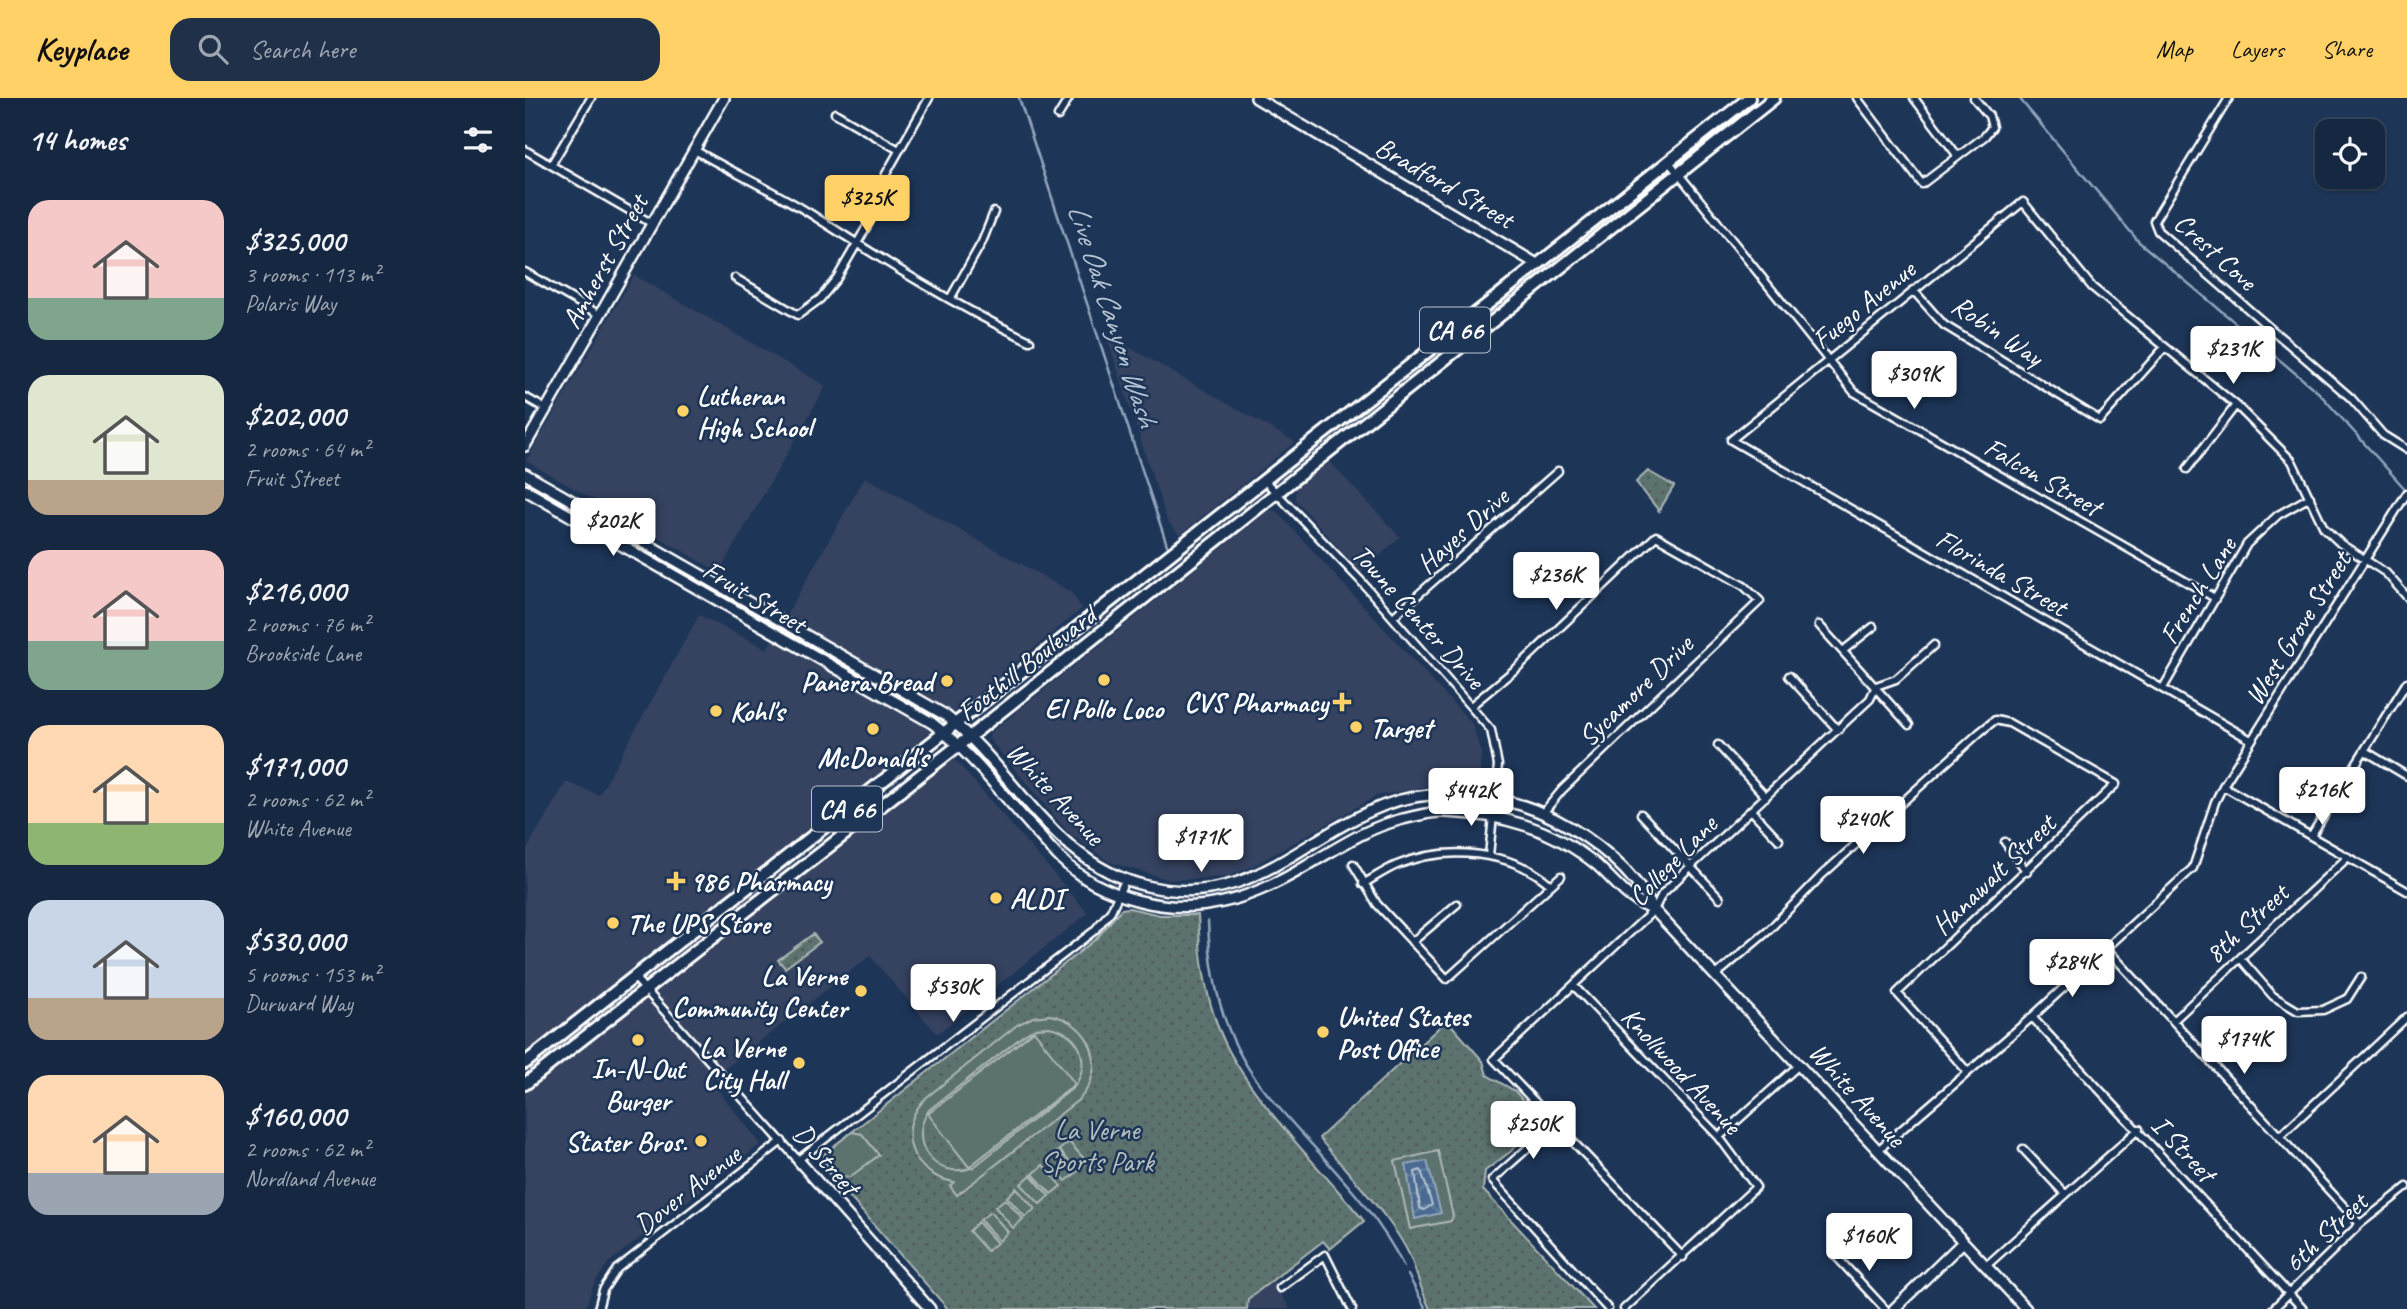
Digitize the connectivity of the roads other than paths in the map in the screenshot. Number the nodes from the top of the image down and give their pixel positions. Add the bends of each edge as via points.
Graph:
1 (591, 98) edge
2 (724, 98) edge
3 (929, 98) edge
4 (1069, 98) edge
5 (1256, 98) edge
6 (1749, 98) edge
7 (1774, 98) edge
8 (1857, 98) edge
9 (1914, 98) edge
10 (1974, 98) edge
11 (2229, 98) edge
12 (835, 113) dead end
13 (1058, 116) dead end
14 (693, 149) junction
15 (525, 150) edge
16 (899, 150) junction
17 (1957, 155) junction
18 (1669, 162) junction
19 (551, 165) junction
20 (1678, 173) junction
21 (994, 212) dead end
22 (651, 223) junction
23 (857, 245) junction
24 (1537, 264) junction
25 (525, 272) edge
26 (734, 278) dead end
27 (1913, 290) junction
28 (950, 299) junction
29 (600, 316) junction
30 (1030, 341) dead end
31 (2165, 348) junction
32 (1827, 360) junction
33 (525, 397) edge
34 (2236, 405) junction
35 (546, 409) junction
36 (1731, 440) joint
37 (525, 446) edge
38 (2407, 450) edge
39 (2187, 469) dead end
40 (1558, 471) dead end
41 (525, 474) edge
42 (1265, 481) junction
43 (525, 490) edge
44 (1276, 494) junction
45 (2310, 496) junction
46 (2405, 496) edge
47 (2365, 560) junction
48 (2213, 597) junction
49 (2407, 597) edge
50 (1393, 617) junction
51 (1819, 625) dead end
52 (1873, 627) dead end
53 (1934, 645) dead end
54 (1844, 650) junction
55 (1790, 676) dead end
56 (2407, 682) edge
57 (1876, 686) junction
58 (2163, 688) junction
59 (1472, 705) junction
60 (957, 723) junction
61 (1909, 725) dead end
62 (1838, 730) junction
63 (945, 733) junction
64 (971, 736) junction
65 (2251, 740) junction
66 (959, 745) junction
67 (1718, 745) dead end
68 (2365, 751) junction
69 (2407, 776) edge
70 (2224, 786) junction
71 (1766, 797) junction
72 (1493, 799) junction
73 (1751, 810) junction
74 (1543, 813) junction
75 (1641, 814) dead end
76 (1492, 815) junction
77 (2311, 836) junction
78 (1779, 839) dead end
79 (2005, 842) dead end
80 (1489, 856) junction
81 (2348, 857) junction
82 (1353, 864) dead end
83 (1690, 867) junction
84 (2027, 872) junction
85 (1561, 876) dead end
86 (1125, 880) junction
87 (1363, 884) junction
88 (1551, 885) junction
89 (2407, 891) edge
90 (1118, 895) junction
91 (1720, 898) dead end
92 (1457, 904) dead end
93 (1654, 910) junction
94 (1412, 942) junction
95 (2106, 948) junction
96 (2241, 959) junction
97 (1716, 975) junction
98 (633, 977) junction
99 (2361, 977) dead end
100 (1574, 986) junction
101 (644, 989) junction
102 (2032, 1017) junction
103 (2407, 1017) edge
104 (2174, 1020) junction
105 (525, 1063) edge
106 (1800, 1064) junction
107 (1967, 1071) junction
108 (525, 1084) edge
109 (1557, 1122) junction
110 (2139, 1129) junction
111 (2280, 1136) junction
112 (1719, 1137) junction
113 (782, 1141) junction
114 (2023, 1149) dead end
115 (1878, 1150) junction
116 (798, 1160) junction
117 (2407, 1187) edge
118 (2065, 1194) junction
119 (2360, 1224) junction
120 (1963, 1242) junction
121 (1834, 1254) dead end
122 (1683, 1257) junction
123 (1986, 1266) junction
124 (1280, 1288) dead end
125 (2290, 1294) junction
126 (598, 1309) edge
127 (930, 1309) edge
128 (1352, 1309) edge
129 (1608, 1309) edge
130 (1624, 1309) edge
131 (1885, 1309) edge
132 (1894, 1309) edge
133 (2026, 1309) edge
134 (2273, 1309) edge
135 (2303, 1309) edge

1 - 19 street
2 - 14 main road, Amherst Street
3 - 16 street
4 - 13 street
5 - 24 main road, Bradford Street
6 - 18 main road, CA 66
7 - 20 main road, CA 66
8 - 17 street via 1922,184
9 - 17 street
10 - 17 street via 1992,127
11 - 38 street, Crest Cove via 2154,221 2158,231 2351,397 2383,435
12 - 16 street
14 - 22 main road, Amherst Street
14 - 23 street
15 - 19 street
16 - 23 street
18 - 20 street, Falcon Street
18 - 24 main road, CA 66
19 - 22 street
20 - 32 street, Falcon Street
20 - 44 main road, Foothill Boulevard / CA 66
21 - 28 street
22 - 29 main road, Amherst Street
23 - 26 street via 820,299 798,315
23 - 28 street
24 - 42 main road, Foothill Boulevard / CA 66
25 - 29 street
27 - 31 street, Robin Way via 1944,325 2100,420
27 - 31 street, Fuego Avenue via 2023,202 2092,287
27 - 32 street, Fuego Avenue
28 - 30 street
29 - 35 main road, Amherst Street
31 - 34 street
32 - 36 street, Fuego Avenue
32 - 48 street, Falcon Street via 1854,392
33 - 35 street
34 - 39 street
34 - 45 street via 2292,461
35 - 37 main road, Amherst Street
36 - 58 street, Florinda Street
40 - 50 street, Hayes Drive
41 - 60 main road, Fruit Street
42 - 44 street, Towne Center Drive
42 - 60 main road, Foothill Boulevard / CA 66
43 - 63 main road, Fruit Street
44 - 50 street, Towne Center Drive
44 - 64 main road, Foothill Boulevard / CA 66
45 - 47 street via 2324,528
45 - 48 street, French Lane via 2278,515 2247,544
46 - 47 street, West Grove Street
47 - 49 street via 2386,573
47 - 65 street, West Grove Street
48 - 58 street, French Lane
50 - 59 street, Towne Center Drive
51 - 54 street
52 - 54 street
53 - 57 street via 1895,679
54 - 57 street
55 - 62 street
56 - 68 street
57 - 61 street
57 - 62 street, College Lane via 1870,699
58 - 65 street, Florinda Street
59 - 72 street, Towne Center Drive via 1491,730 1498,765
59 - 74 street, Sycamore Drive via 1656,536 1744,586 1760,601
60 - 63 main road, Foothill Boulevard / CA 66
60 - 64 main road, White Avenue
62 - 71 street, College Lane
63 - 66 main road, Fruit Street
63 - 98 main road, Foothill Boulevard / CA 66
64 - 66 main road, Foothill Boulevard / CA 66
64 - 86 main road, White Avenue via 1065,844 1088,862
65 - 70 street, West Grove Street
66 - 90 main road, White Avenue via 1052,852 1079,875
66 - 101 main road, Foothill Boulevard / CA 66
67 - 71 street
68 - 69 street
68 - 77 street
70 - 77 street
70 - 95 street, West Grove Street via 2193,868
71 - 73 street, College Lane
72 - 74 main road, White Avenue
72 - 76 street, Towne Center Drive
72 - 86 main road, White Avenue via 1420,797 1386,804 1262,874 1231,886 1173,890
73 - 78 street
73 - 83 street, College Lane
74 - 93 main road, White Avenue via 1604,850 1644,890
75 - 83 street
76 - 80 street, Towne Center Drive
76 - 90 main road, White Avenue via 1441,811 1391,822 1362,833 1269,888 1230,902 1197,907
76 - 93 main road, White Avenue via 1537,828 1567,843 1632,901
77 - 81 street
79 - 84 street
80 - 87 street via 1432,855 1397,865
80 - 88 street via 1524,867
81 - 89 street
81 - 96 street, 8th Street
82 - 87 street
83 - 91 street
83 - 93 street, College Lane via 1662,894
84 - 97 street, Hanawalt Street via 2116,784 2009,723 1995,720
84 - 107 street, Hanawalt Street via 1898,993
85 - 88 street
86 - 90 street
87 - 94 street
88 - 94 street via 1447,979
90 - 116 street via 1094,931
92 - 94 street
93 - 97 main road, White Avenue
93 - 100 street, College Lane
95 - 102 street, West Grove Street
95 - 104 street
96 - 99 street via 2273,996 2298,1011 2323,1010 2347,999
96 - 104 street, 8th Street
97 - 106 main road, White Avenue
98 - 101 street, D Street
98 - 105 main road, Foothill Boulevard / CA 66
100 - 109 street, College Lane via 1494,1059
100 - 112 street, Knollwood Avenue
101 - 108 main road, Foothill Boulevard / CA 66
101 - 113 street, D Street
102 - 107 street, West Grove Street
102 - 110 street, I Street
103 - 111 street
104 - 111 street
106 - 112 street
106 - 115 main road, White Avenue
107 - 115 street, West Grove Street
109 - 122 street
109 - 129 street via 1492,1180
110 - 118 street
110 - 125 street, I Street
111 - 119 street
112 - 122 street, Knollwood Avenue via 1756,1187
113 - 116 street, D Street
113 - 126 street, Dover Avenue via 617,1269 603,1290
114 - 118 street
115 - 120 main road, White Avenue
116 - 127 main road, D Street
117 - 119 street, 6th Street
118 - 123 street
119 - 125 street, 6th Street
120 - 123 main road, White Avenue
120 - 132 main road
121 - 131 street
122 - 130 street
123 - 133 main road, White Avenue
124 - 128 street via 1325,1255
125 - 134 street, 6th Street
125 - 135 street, I Street

